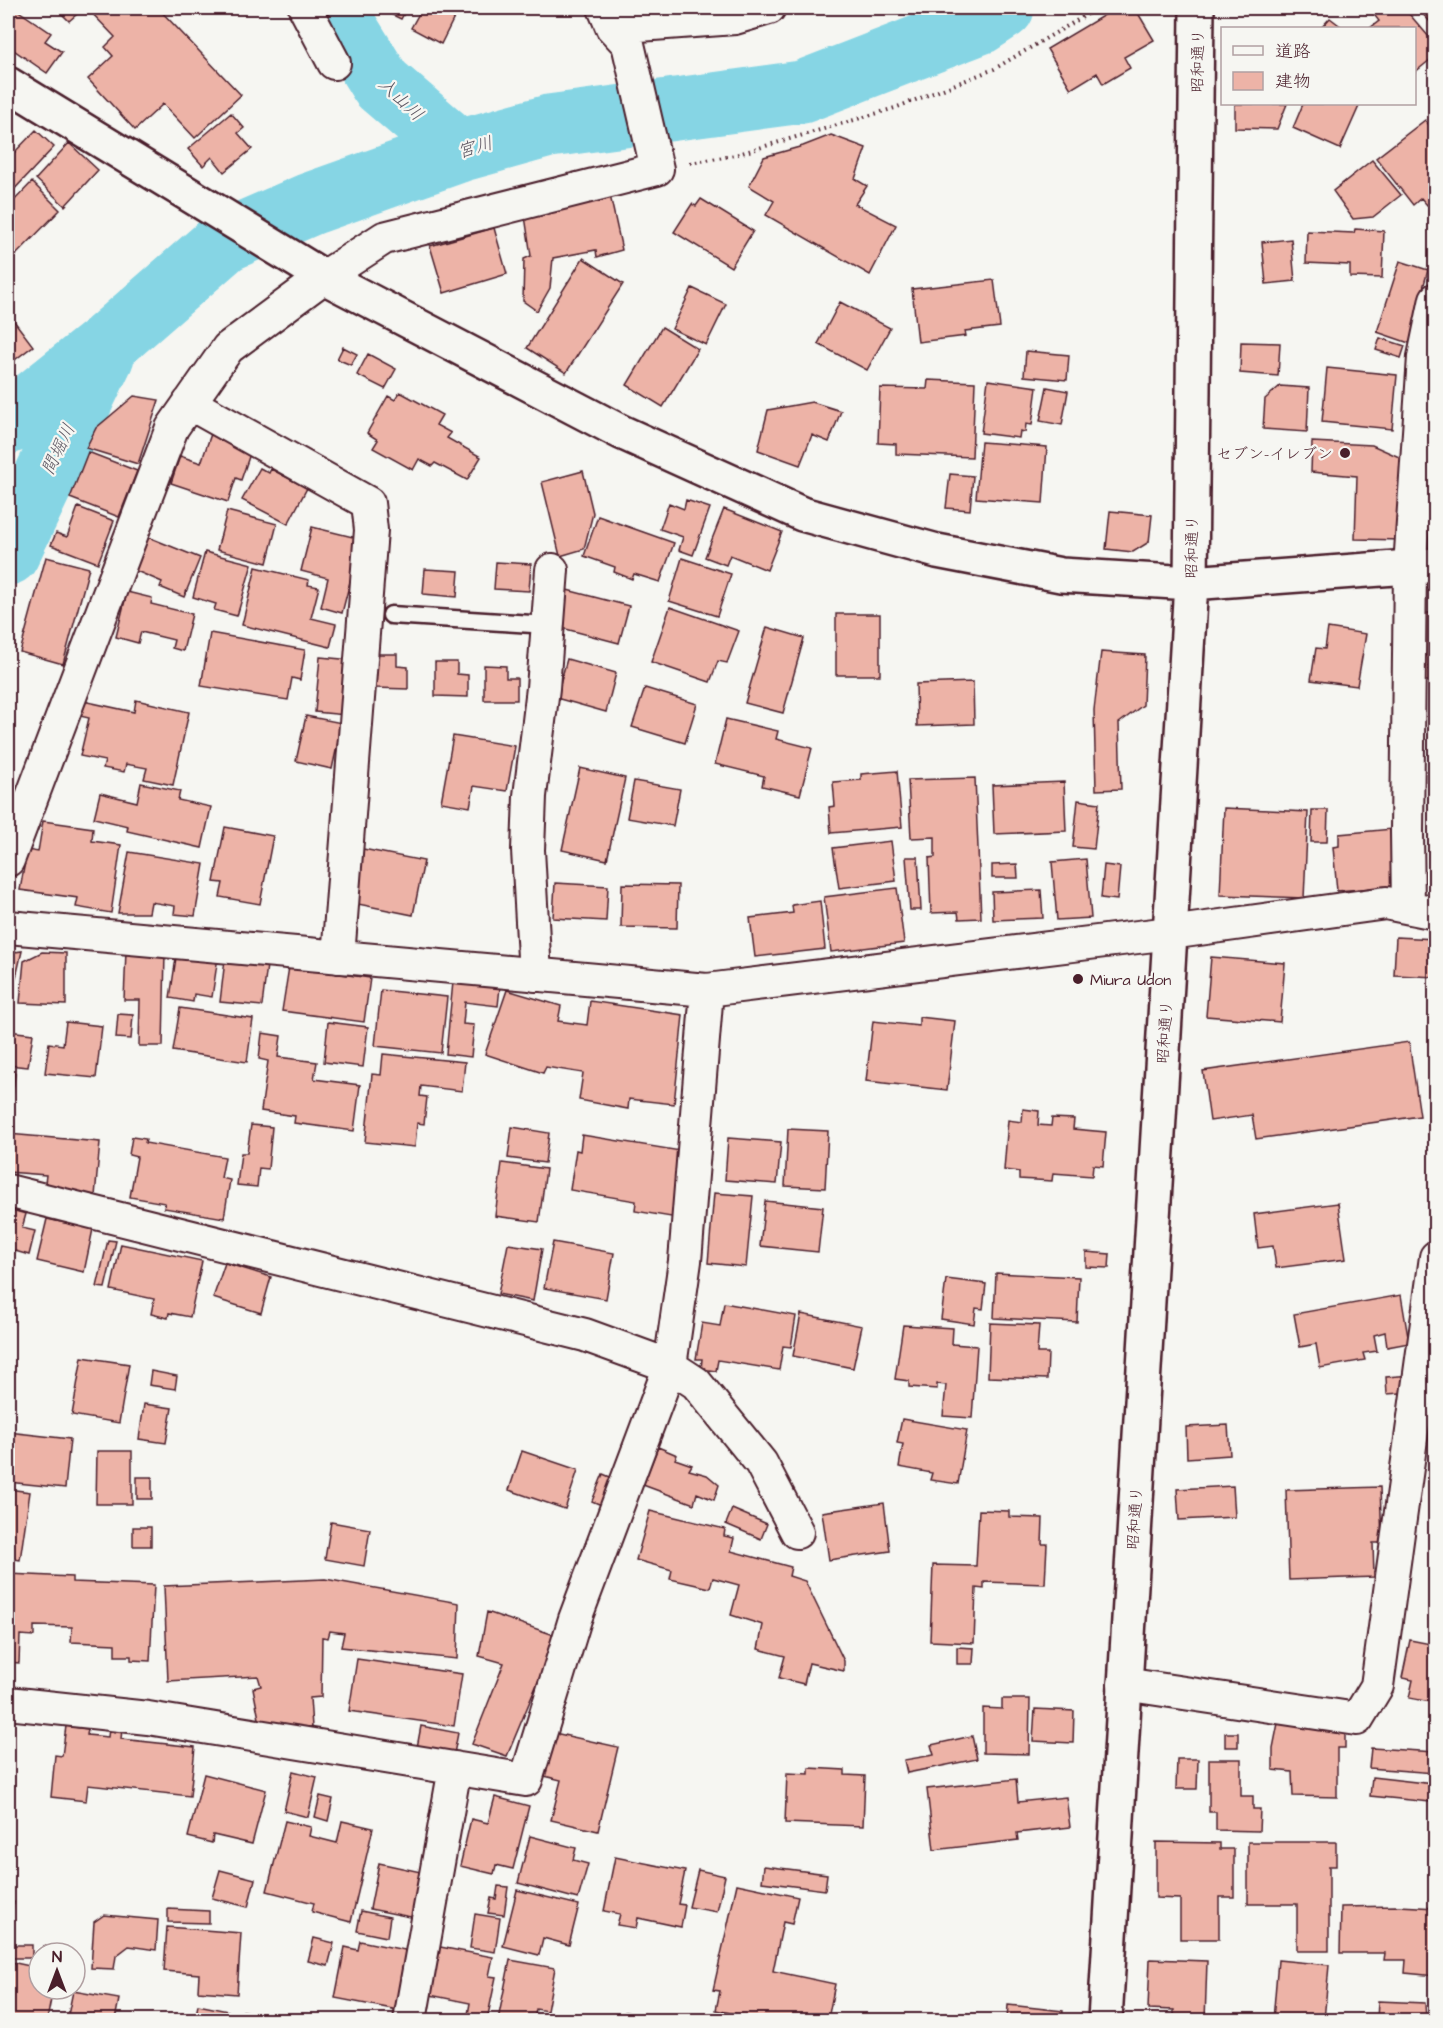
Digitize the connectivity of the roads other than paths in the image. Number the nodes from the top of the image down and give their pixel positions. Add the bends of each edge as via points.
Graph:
1 (305, 8) edge
2 (769, 8) edge
3 (1197, 8) edge
4 (614, 26) edge
5 (334, 63) dead end
6 (8, 84) edge
7 (324, 277) junction
8 (1436, 299) edge
9 (189, 403) junction
10 (1423, 566) edge
11 (552, 570) dead end
12 (1191, 583) junction
13 (391, 615) dead end
14 (548, 625) junction
15 (8, 860) edge
16 (1422, 910) edge
17 (8, 927) edge
18 (1170, 933) junction
19 (338, 957) junction
20 (535, 975) junction
21 (707, 990) junction
22 (8, 1191) edge
23 (1436, 1257) edge
24 (670, 1366) junction
25 (797, 1532) dead end
26 (1124, 1684) junction
27 (8, 1703) edge
28 (455, 1768) junction
29 (410, 2020) edge
30 (1105, 2020) edge

1 - 5 street
2 - 4 street via 735,18
3 - 12 street, 昭和通り
4 - 7 street via 655,160 384,238
6 - 7 street
7 - 9 street via 228,348
7 - 12 street via 621,432 802,514 937,551 1061,575
8 - 10 street via 1424,357
9 - 15 street via 172,428
9 - 19 street via 368,503 371,530
10 - 12 street
10 - 16 street via 1407,832
11 - 14 street
12 - 18 street, 昭和通り
13 - 14 lane
14 - 20 street via 528,850
16 - 18 street via 1386,903
17 - 19 street
18 - 21 street
18 - 26 street, 昭和通り
19 - 20 street
20 - 21 street
21 - 24 street via 685,1261
22 - 24 street via 585,1335
23 - 26 street via 1377,1686 1357,1719
24 - 25 street via 696,1383 761,1463
24 - 28 street via 575,1619 525,1780
26 - 30 street, 昭和通り
27 - 28 street via 148,1718
28 - 29 street

